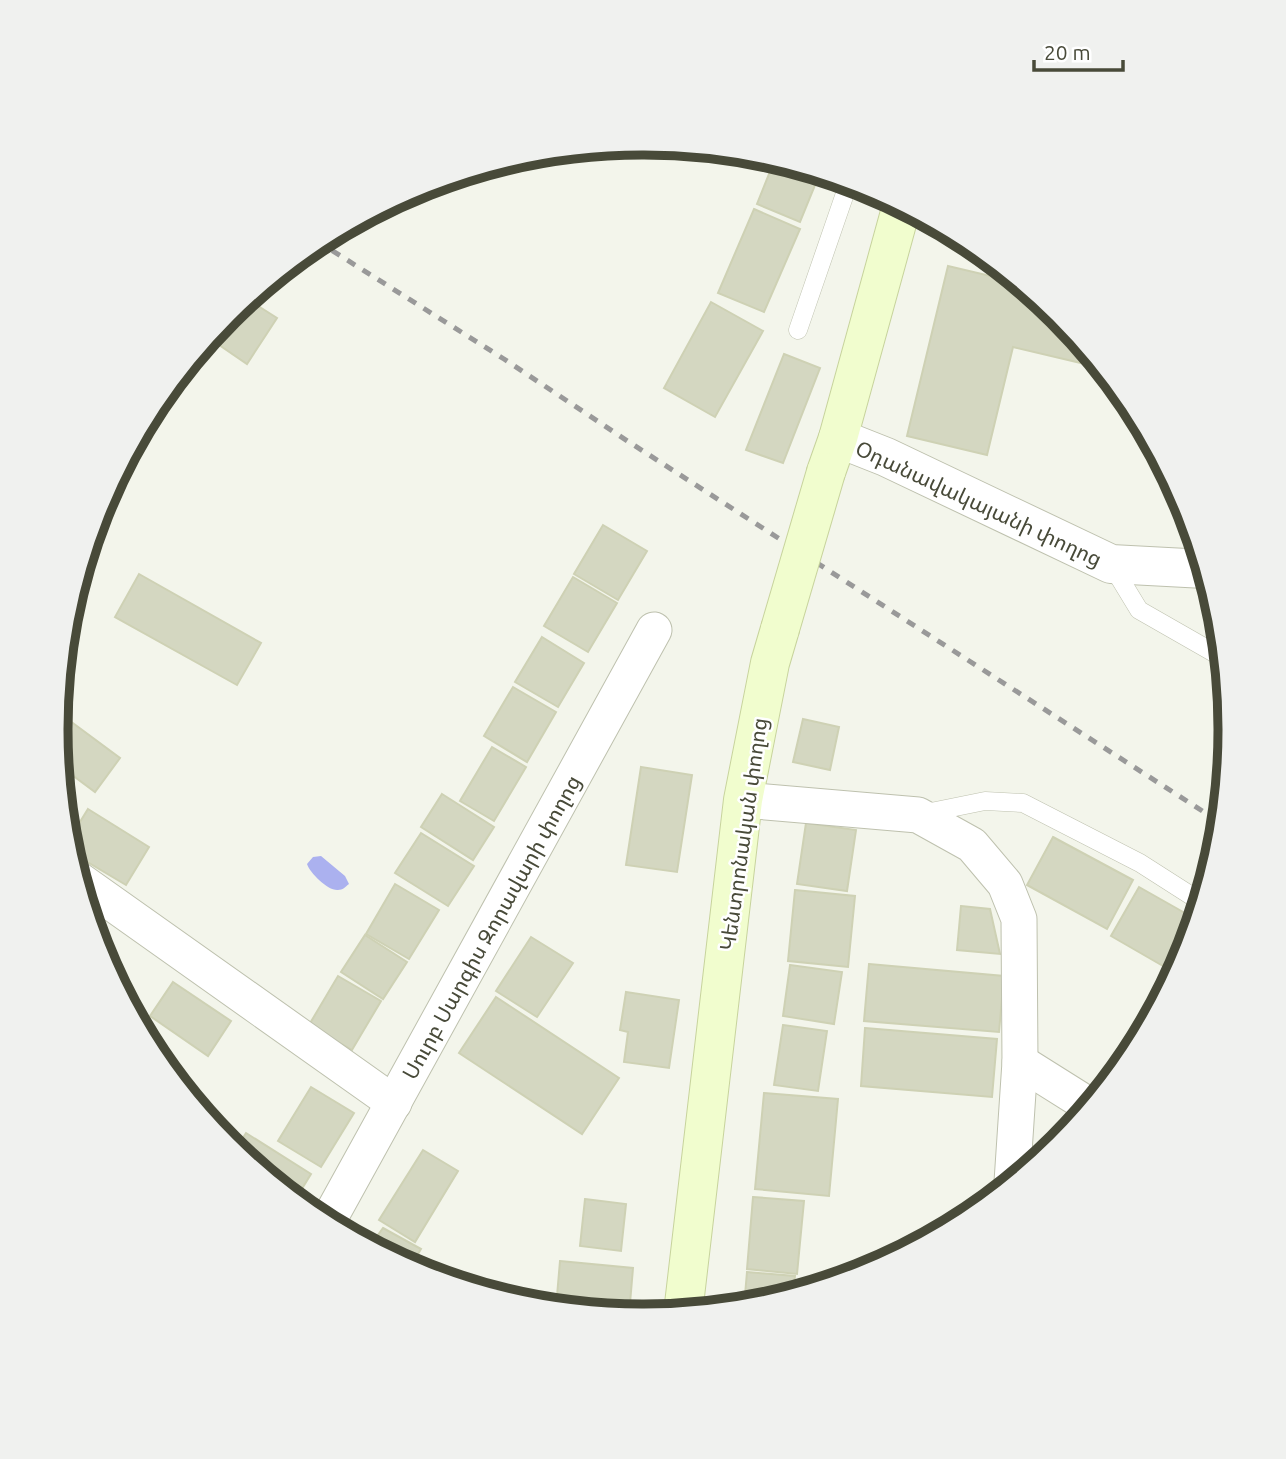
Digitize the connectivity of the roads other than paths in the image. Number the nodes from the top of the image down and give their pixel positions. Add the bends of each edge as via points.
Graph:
1 (846, 192) edge
2 (899, 215) edge
3 (798, 330) dead end
4 (832, 455) junction
5 (1111, 564) junction
6 (1194, 568) edge
7 (654, 630) dead end
8 (1213, 652) edge
9 (743, 800) junction
10 (918, 815) junction
11 (91, 888) edge
12 (1192, 896) edge
13 (1020, 1062) junction
14 (1081, 1100) edge
15 (394, 1103) junction
16 (1013, 1169) edge
17 (333, 1213) edge
18 (684, 1303) edge

1 - 3 lane
2 - 4 main road, Կենտրոնական փողոց
4 - 5 street, Օդանավակայանի փողոց via 886,457
4 - 9 main road, Կենտրոնական փողոց, bridge via 770,663
5 - 6 street, Օդանավակայանի փողոց
5 - 8 lane via 1139,610
7 - 15 street, Սուրբ Սարգիս Զորավարի փողոց
9 - 10 street
9 - 18 main road, Կենտրոնական փողոց
10 - 12 lane via 985,801 1023,803 1140,863
10 - 13 street via 972,845 1005,884 1019,919
11 - 15 street
13 - 14 street
13 - 16 street
15 - 17 street, Սուրբ Սարգիս Զորավարի փողոց

